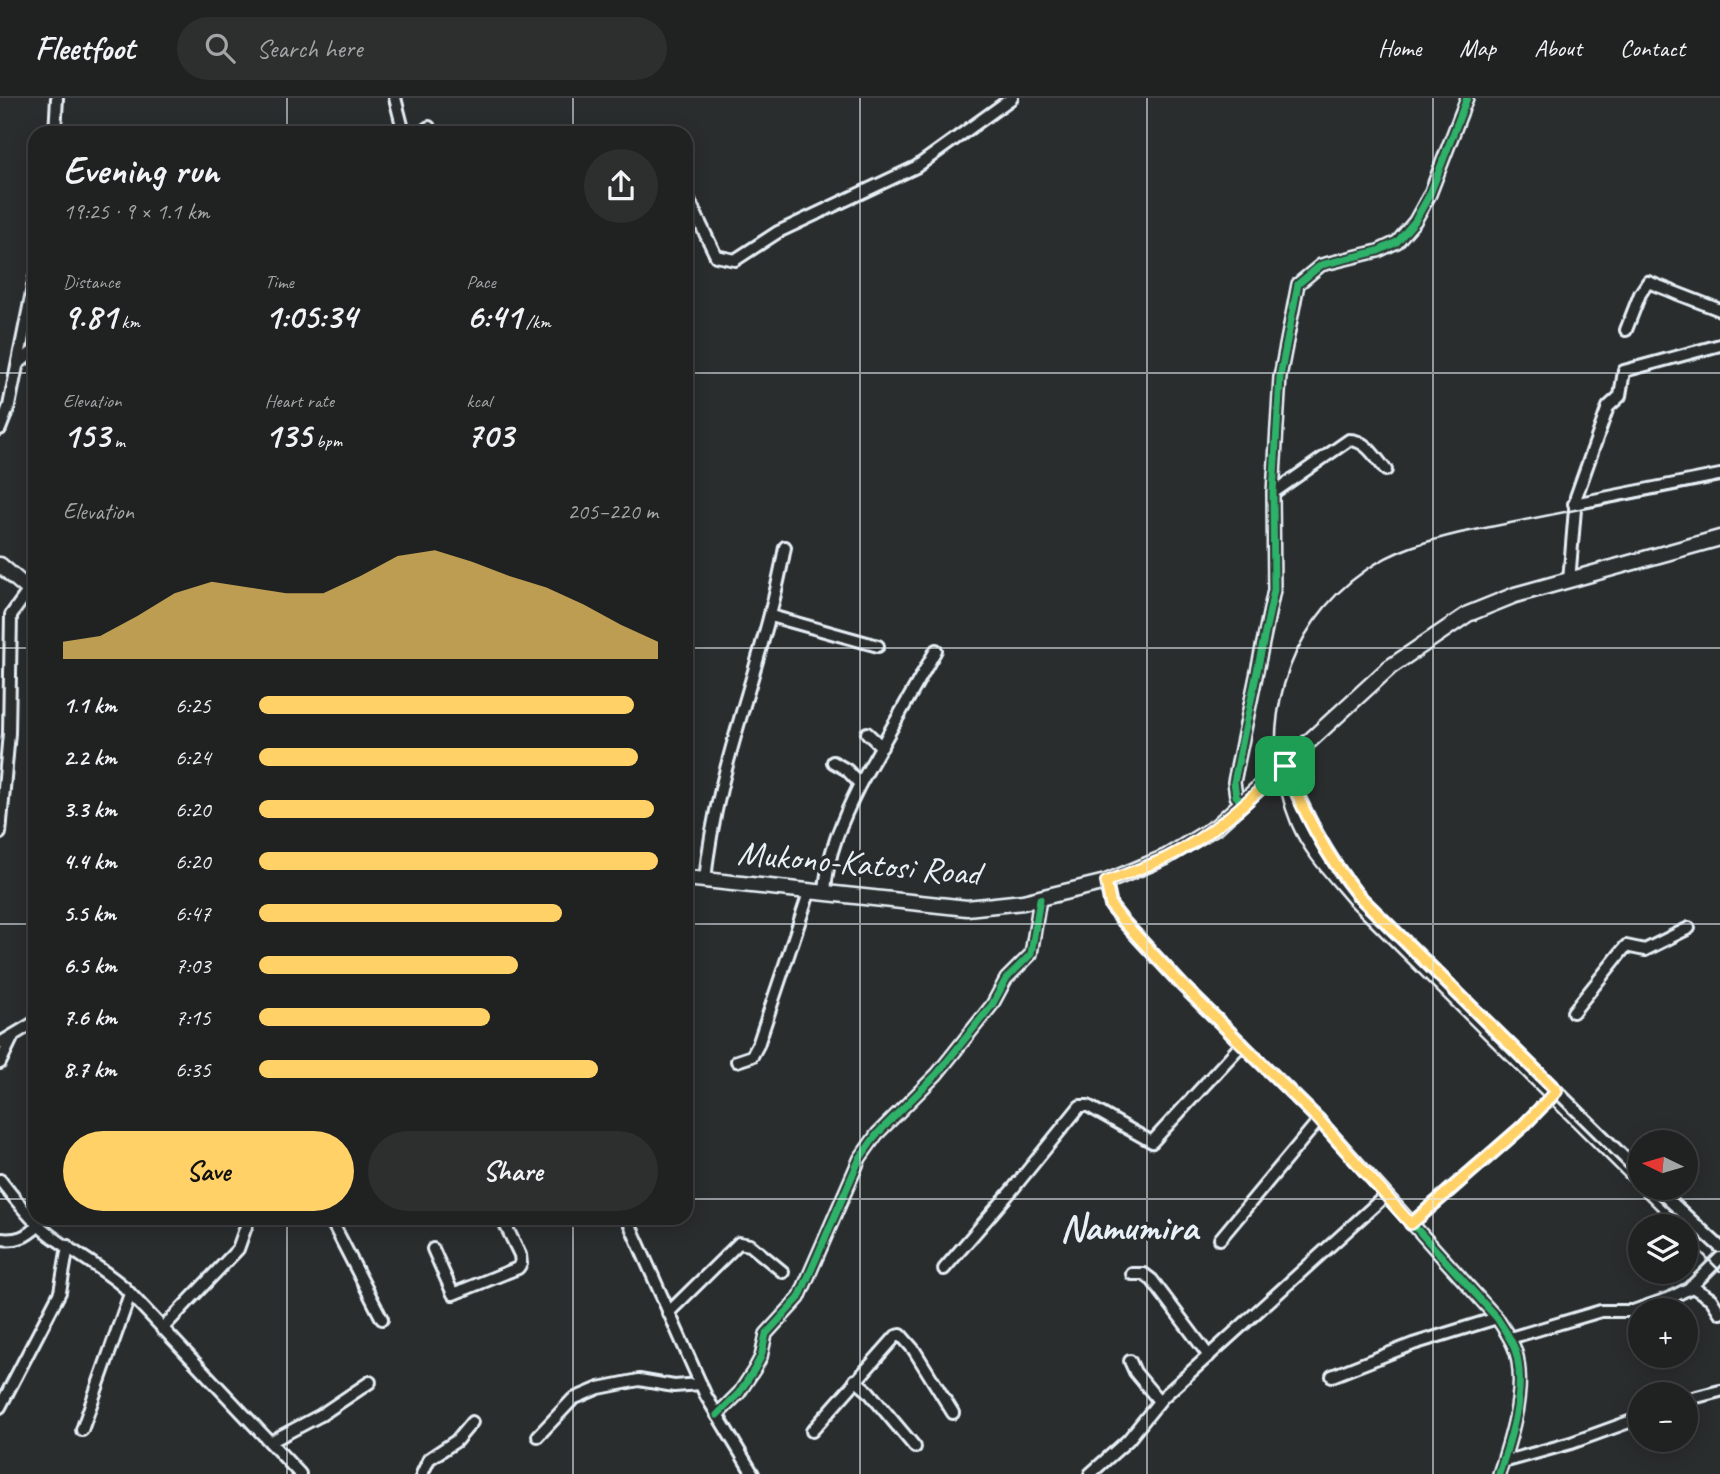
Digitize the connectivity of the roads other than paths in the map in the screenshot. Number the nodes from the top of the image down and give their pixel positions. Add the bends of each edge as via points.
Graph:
1 (57, 98) edge
2 (395, 98) edge
3 (1012, 98) edge
4 (1467, 98) edge
5 (55, 126) edge
6 (402, 126) edge
7 (693, 208) edge
8 (1720, 310) edge
9 (28, 315) edge
10 (1626, 330) dead end
11 (1720, 345) edge
12 (28, 356) edge
13 (19, 363) junction
14 (0, 429) edge
15 (1386, 470) dead end
16 (1720, 475) edge
17 (1273, 493) junction
18 (1574, 504) junction
19 (1720, 538) edge
20 (785, 547) dead end
21 (0, 565) edge
22 (1569, 581) junction
23 (28, 590) edge
24 (28, 596) edge
25 (771, 616) junction
26 (5, 622) edge
27 (878, 646) dead end
28 (936, 650) dead end
29 (867, 733) dead end
30 (882, 747) junction
31 (833, 762) dead end
32 (1285, 766) junction
33 (860, 784) junction
34 (1243, 804) junction
35 (0, 833) edge
36 (693, 879) edge
37 (705, 880) junction
38 (1106, 882) junction
39 (808, 892) junction
40 (825, 894) junction
41 (1040, 899) junction
42 (1689, 928) dead end
43 (1573, 1012) dead end
44 (28, 1027) edge
45 (13, 1037) junction
46 (0, 1043) edge
47 (1242, 1044) junction
48 (737, 1061) dead end
49 (0, 1063) edge
50 (1557, 1091) junction
51 (1319, 1120) junction
52 (1628, 1161) edge
53 (0, 1180) edge
54 (1385, 1196) junction
55 (1669, 1200) edge
56 (28, 1212) edge
57 (1411, 1224) junction
58 (39, 1225) joint
59 (247, 1225) edge
60 (333, 1225) edge
61 (505, 1225) edge
62 (630, 1225) edge
63 (0, 1239) edge
64 (1220, 1239) dead end
65 (68, 1246) junction
66 (1720, 1247) edge
67 (433, 1249) dead end
68 (1720, 1258) edge
69 (944, 1269) dead end
70 (783, 1272) dead end
71 (1132, 1274) dead end
72 (1691, 1286) junction
73 (130, 1294) junction
74 (668, 1313) junction
75 (1720, 1313) edge
76 (1497, 1318) junction
77 (382, 1319) dead end
78 (162, 1329) junction
79 (1510, 1338) junction
80 (1209, 1356) junction
81 (1130, 1361) dead end
82 (1332, 1376) dead end
83 (855, 1380) junction
84 (370, 1382) dead end
85 (701, 1384) junction
86 (1720, 1391) edge
87 (1698, 1397) edge
88 (1158, 1401) junction
89 (0, 1407) edge
90 (953, 1413) dead end
91 (718, 1415) junction
92 (472, 1422) dead end
93 (1628, 1422) edge
94 (82, 1430) dead end
95 (813, 1431) dead end
96 (538, 1436) dead end
97 (270, 1442) junction
98 (915, 1447) dead end
99 (1503, 1462) junction
100 (300, 1474) edge
101 (422, 1474) edge
102 (753, 1474) edge
103 (1090, 1474) edge
104 (1499, 1474) edge

1 - 5 street
2 - 6 street
3 - 7 street via 916,167 778,232 735,261 716,256
4 - 17 street via 1430,194 1397,242 1321,265 1298,284 1280,377
8 - 10 street via 1648,282
9 - 13 street
11 - 18 street via 1624,371 1620,396 1608,407
12 - 13 street
13 - 14 street
15 - 17 street via 1366,446 1349,440
16 - 18 street
17 - 34 street via 1274,590 1234,782
18 - 22 street
19 - 22 main road, Mukono-Katosi Road
20 - 25 street
21 - 23 main road
22 - 32 main road, Mukono-Katosi Road via 1515,595 1468,614 1440,632 1370,683
24 - 26 street
25 - 27 street
25 - 37 street via 715,813
26 - 35 street via 8,743
28 - 30 street
29 - 30 street
30 - 33 street
31 - 33 street
32 - 34 main road, Mukono-Katosi Road
32 - 50 street via 1331,862 1357,894
33 - 40 street via 838,835
34 - 38 main road, Mukono-Katosi Road via 1166,858
36 - 37 main road, Mukono-Katosi Road
37 - 39 main road, Mukono-Katosi Road
38 - 41 main road, Mukono-Katosi Road
38 - 47 street via 1111,906 1122,920
39 - 40 main road, Mukono-Katosi Road
39 - 48 street via 758,1045 752,1056
40 - 41 main road, Mukono-Katosi Road via 967,908
41 - 91 street via 1031,954 1006,979 992,1005 937,1074 877,1134 860,1158 799,1298 766,1334 754,1370
42 - 43 street via 1645,950 1626,946
44 - 45 street
45 - 46 street
45 - 49 street
47 - 51 street
47 - 69 street via 1152,1142 1080,1105
50 - 52 street
50 - 57 street
51 - 54 street
51 - 64 street
53 - 56 street
54 - 57 street
54 - 80 street
55 - 66 street
57 - 76 street
58 - 63 street via 25,1237
58 - 65 street
59 - 78 street via 238,1249
60 - 77 street
61 - 67 street via 522,1264 453,1294
62 - 74 street
65 - 73 street
65 - 89 street via 60,1292
68 - 72 street
70 - 74 street via 750,1245 739,1243
71 - 80 street via 1152,1280
72 - 75 street via 1711,1299
72 - 79 street via 1639,1310 1601,1311
73 - 78 street
73 - 94 street
74 - 85 street
76 - 79 street
76 - 82 street
78 - 97 street
79 - 99 street via 1519,1363 1513,1424
80 - 88 street
81 - 88 street
83 - 90 street via 901,1335
83 - 95 street
83 - 98 street
84 - 97 street
85 - 91 street
85 - 96 street via 674,1386 639,1380 599,1388 565,1405
86 - 87 street
88 - 103 street via 1128,1440
91 - 102 street
92 - 101 street via 456,1441 429,1459
93 - 99 street
97 - 100 street
99 - 104 street

